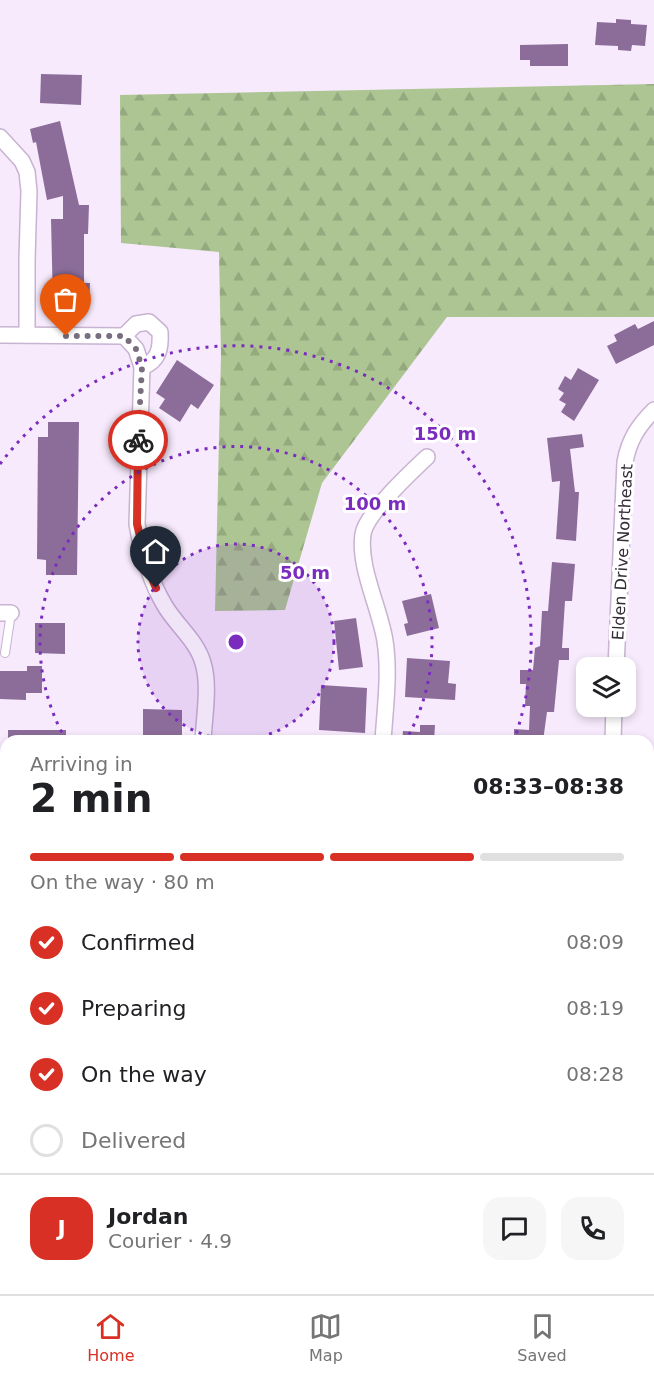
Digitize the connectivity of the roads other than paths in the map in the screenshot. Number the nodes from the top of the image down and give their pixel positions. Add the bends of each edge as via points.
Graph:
1 (0, 137) edge
2 (0, 335) edge
3 (27, 335) junction
4 (124, 336) junction
5 (142, 367) junction
6 (654, 410) edge
7 (427, 457) dead end
8 (6, 613) edge
9 (5, 653) dead end
10 (616, 657) edge
11 (614, 717) edge
12 (203, 735) edge
13 (383, 735) edge
14 (613, 735) edge

1 - 3 street via 27,172
2 - 3 street
3 - 4 street
4 - 5 street via 136,349
4 - 5 street via 136,324 149,322 160,332 161,346 156,358
5 - 12 street via 137,524 152,579 203,663
6 - 10 street, Elden Drive Northeast via 632,439 625,462
7 - 13 street via 369,520 363,534 363,556 387,656
8 - 9 lane
11 - 14 street

